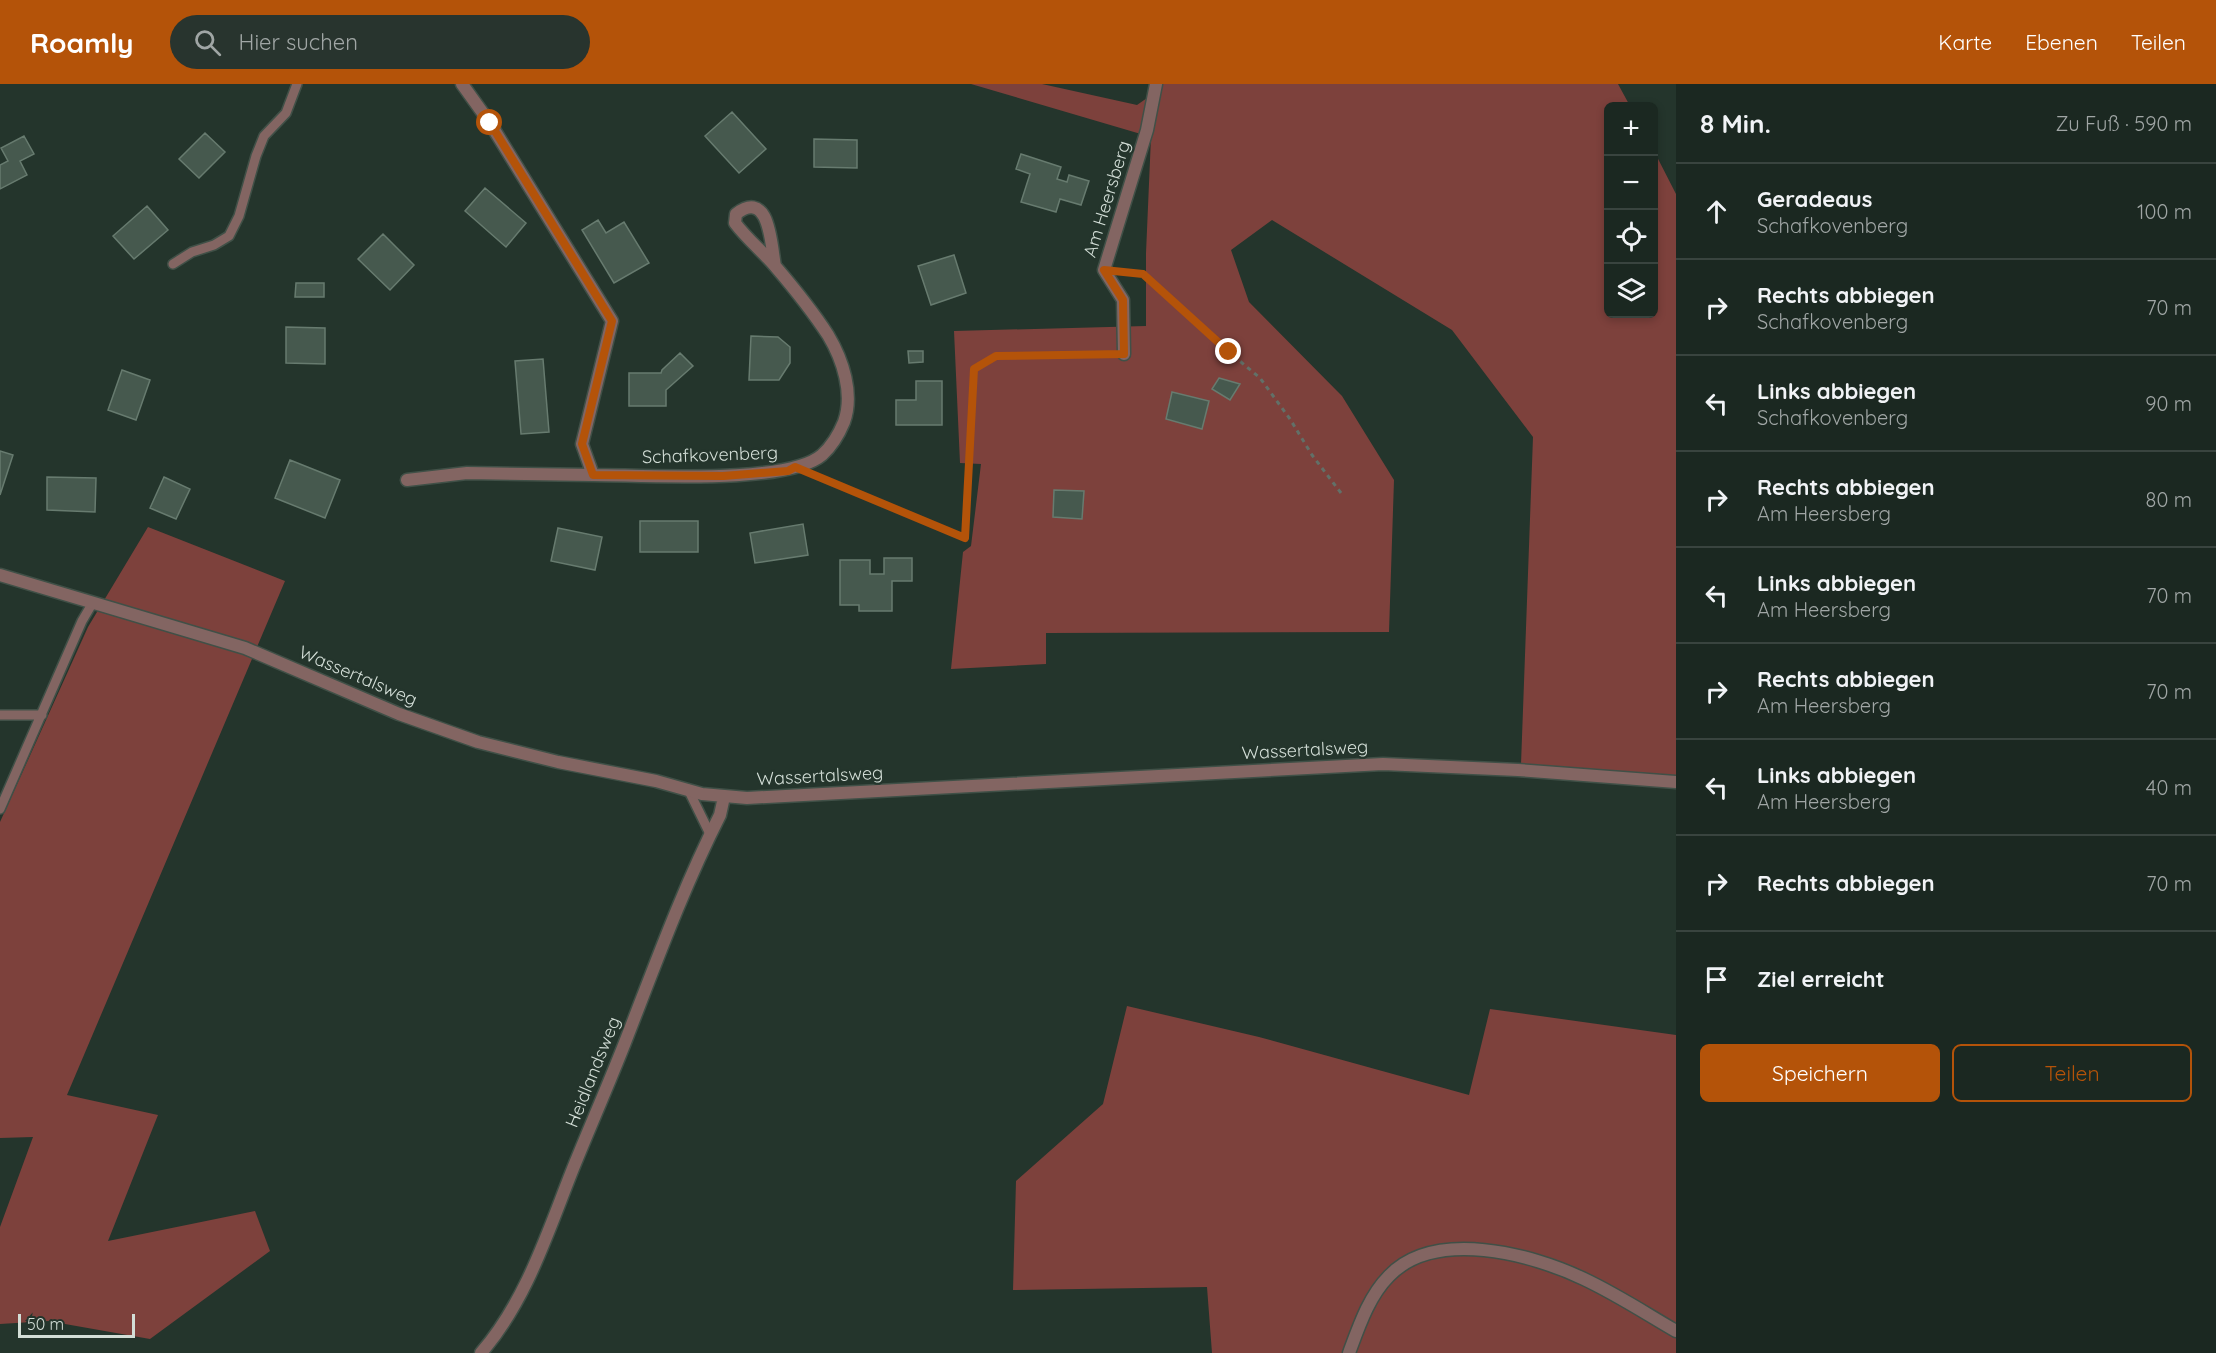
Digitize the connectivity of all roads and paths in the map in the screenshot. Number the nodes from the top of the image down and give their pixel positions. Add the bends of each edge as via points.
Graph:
1 (297, 84) edge
2 (462, 84) edge
3 (1156, 84) edge
4 (173, 264) dead end
5 (774, 266) junction
6 (1104, 270) junction
7 (1124, 354) joint
8 (795, 467) junction
9 (593, 475) junction
10 (406, 480) dead end
11 (1341, 493) dead end
12 (0, 575) edge
13 (92, 604) junction
14 (0, 715) edge
15 (42, 715) junction
16 (1676, 782) edge
17 (688, 789) junction
18 (724, 797) junction
19 (0, 809) edge
20 (710, 834) junction
21 (1676, 1331) edge
22 (481, 1353) edge
23 (1349, 1353) edge

1 - 4 lane via 286,113 264,136 229,236
2 - 9 street via 612,321 582,444
3 - 6 street, Am Heersberg via 1147,130
5 - 5 street, Schafkovenberg via 767,220 761,210 744,208 736,214 735,223
5 - 8 street, Schafkovenberg via 829,337 848,384 848,412 839,435 821,456
6 - 7 street, Am Heersberg via 1123,300
6 - 11 path via 1143,274 1260,378
7 - 8 path via 996,356 974,369 965,538
8 - 9 street, Schafkovenberg via 788,471 723,476
9 - 10 street, Schafkovenberg via 467,473
12 - 13 street, Wassertalsweg
13 - 15 lane
13 - 17 street, Wassertalsweg via 245,648 399,714 478,742
14 - 15 lane
15 - 19 lane
16 - 18 street, Wassertalsweg via 1383,764
17 - 18 street, Wassertalsweg
17 - 20 lane
18 - 20 street, Heidlandsweg
20 - 22 street, Heidlandsweg via 654,962 546,1240 507,1317
21 - 23 street via 1613,1293 1555,1267 1489,1251 1450,1249 1416,1256 1389,1275 1364,1314

